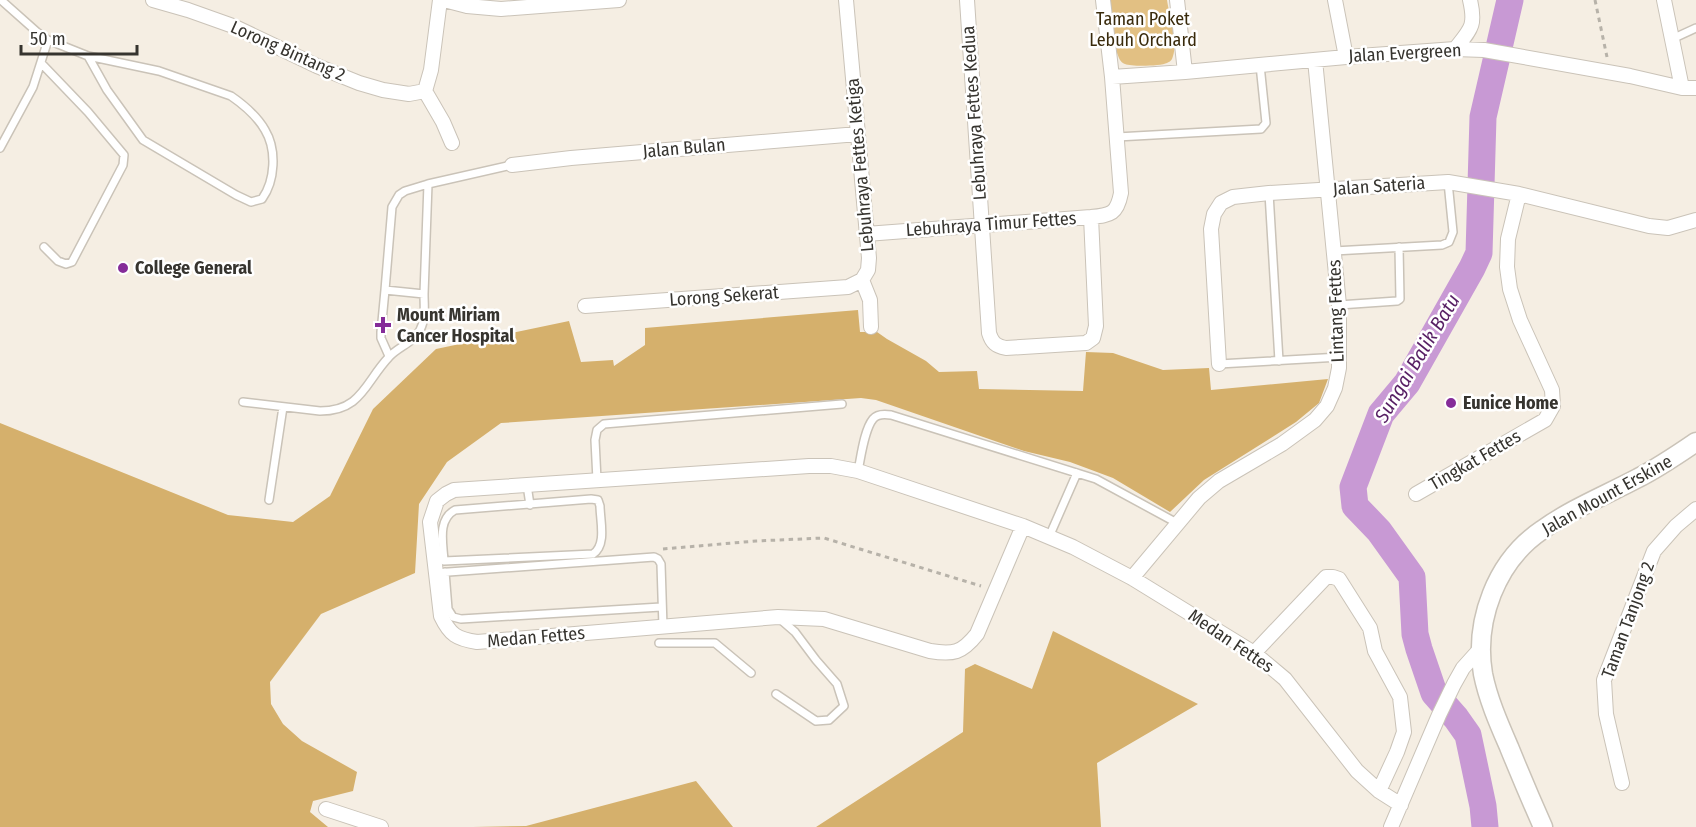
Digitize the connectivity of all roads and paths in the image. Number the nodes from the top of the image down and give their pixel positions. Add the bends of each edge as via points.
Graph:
1 (1, 0) edge
2 (153, 0) edge
3 (442, 0) edge
4 (619, 0) edge
5 (846, 0) edge
6 (967, 0) edge
7 (1103, 0) edge
8 (1178, 0) edge
9 (1335, 0) edge
10 (1470, 0) edge
11 (1595, 0) edge
12 (1664, 0) edge
13 (1696, 28) edge
14 (1672, 39) junction
15 (48, 40) junction
16 (1455, 49) junction
17 (88, 57) junction
18 (1346, 57) junction
19 (1315, 60) junction
20 (41, 63) junction
21 (1260, 65) junction
22 (1185, 72) junction
23 (1610, 73) junction
24 (1112, 77) junction
25 (1689, 88) edge
26 (424, 92) junction
27 (858, 134) junction
28 (1117, 137) junction
29 (452, 142) dead end
30 (0, 148) edge
31 (512, 165) joint
32 (1448, 182) junction
33 (428, 184) junction
34 (1327, 189) junction
35 (1269, 193) junction
36 (1519, 194) junction
37 (1091, 217) junction
38 (1696, 220) edge
39 (982, 225) junction
40 (866, 234) junction
41 (44, 247) dead end
42 (1399, 247) junction
43 (1334, 251) junction
44 (862, 280) junction
45 (385, 290) junction
46 (424, 294) junction
47 (1339, 305) junction
48 (585, 306) dead end
49 (871, 327) dead end
50 (389, 356) junction
51 (1340, 357) junction
52 (1278, 361) junction
53 (1219, 364) joint
54 (243, 402) dead end
55 (842, 404) dead end
56 (282, 407) junction
57 (1696, 442) edge
58 (858, 471) junction
59 (1077, 473) junction
60 (597, 480) junction
61 (527, 485) junction
62 (1416, 494) dead end
63 (269, 500) dead end
64 (530, 505) junction
65 (1696, 509) edge
66 (1177, 523) junction
67 (1023, 526) junction
68 (1049, 537) junction
69 (654, 550) dead end
70 (440, 572) junction
71 (1132, 578) junction
72 (974, 584) dead end
73 (661, 607) junction
74 (778, 617) junction
75 (663, 627) junction
76 (659, 643) dead end
77 (1481, 648) junction
78 (1254, 653) junction
79 (751, 673) dead end
80 (776, 694) dead end
81 (1622, 783) dead end
82 (1379, 791) junction
83 (1401, 805) junction
84 (326, 809) dead end
85 (381, 827) edge
86 (1391, 827) edge
87 (1543, 827) edge

1 - 15 lane
2 - 26 street, Lorong Bintang 2 via 233,26 359,83 409,94
3 - 4 street via 501,9
3 - 26 street
5 - 27 street, Lebuhraya Fettes Ketiga
6 - 39 street, Lebuhraya Fettes Kedua
7 - 24 street
8 - 22 street
9 - 18 street
10 - 16 street via 1473,24
11 - 23 path
12 - 14 street
13 - 14 lane
14 - 25 street
15 - 17 lane
15 - 20 lane
16 - 18 street, Jalan Evergreen
16 - 23 street, Jalan Evergreen via 1510,54
17 - 17 lane via 159,71 240,102 266,131 272,154 269,190 262,199 250,202 143,140
18 - 19 street, Jalan Evergreen
19 - 21 street, Jalan Evergreen
19 - 34 street, Lintang Fettes
20 - 30 lane via 33,87
20 - 41 lane via 124,155 123,165 72,262 58,261
21 - 22 street, Jalan Evergreen
21 - 28 lane via 1266,123 1261,129
22 - 24 street, Jalan Evergreen
23 - 25 street, Jalan Evergreen
24 - 28 street
26 - 29 street
27 - 31 street, Jalan Bulan
27 - 40 street, Lebuhraya Fettes Ketiga
28 - 37 street, Lebuhraya Timur Fettes via 1122,193 1119,203 1108,215
31 - 33 lane
32 - 34 street, Jalan Sateria
32 - 36 street, Jalan Sateria
32 - 42 lane via 1453,232 1449,242
33 - 45 lane via 405,191 392,207
33 - 46 lane
34 - 35 street, Jalan Sateria
34 - 43 street, Lintang Fettes
35 - 52 lane
35 - 53 street, Jalan Sateria via 1233,197 1221,203 1214,214 1211,230
36 - 38 street, Jalan Sateria via 1649,226 1668,228
36 - 62 street, Tingkat Fettes via 1508,239 1510,289 1552,390 1553,406 1545,420
37 - 39 street, Lebuhraya Timur Fettes
37 - 39 street, Lebuhraya Fettes Kedua via 1096,326 1093,338 1086,344 996,346 989,333
39 - 40 street, Lebuhraya Timur Fettes
40 - 44 street, Lebuhraya Fettes Ketiga via 868,270
42 - 43 lane
42 - 47 lane via 1400,300
43 - 47 street, Lintang Fettes
44 - 48 street, Lorong Sekerat via 848,287
44 - 49 street, Lebuhraya Fettes Ketiga via 870,300
45 - 46 lane
45 - 50 lane via 381,338
46 - 50 lane via 419,332
47 - 51 street, Lintang Fettes
50 - 56 lane via 356,400 347,406 331,411
51 - 52 lane
51 - 66 street, Lintang Fettes via 1335,388 1315,420 1220,481
52 - 53 lane
54 - 56 lane
55 - 60 lane via 604,424 597,430 595,441
56 - 63 lane
57 - 77 main road, Jalan Mount Erskine via 1661,466 1569,514 1527,541 1508,562 1495,586
58 - 59 lane via 868,429 873,419 884,414
58 - 60 street, Medan Fettes via 809,466
58 - 67 street, Medan Fettes
59 - 66 lane via 1102,482
59 - 68 lane
60 - 61 street, Medan Fettes
61 - 64 lane
61 - 70 street, Medan Fettes via 454,490 437,501 430,522
64 - 64 lane via 455,510 448,514 443,525 444,561 593,554 599,550 598,500
65 - 81 street, Taman Tanjong 2 via 1654,551 1604,680 1606,714
66 - 71 street, Lintang Fettes
67 - 68 street, Medan Fettes
67 - 74 street, Medan Fettes via 976,634 956,652 930,651 824,619
68 - 71 street, Medan Fettes
69 - 72 path via 824,538
70 - 73 lane via 448,609 453,617 461,619
70 - 73 lane via 654,557 661,564
70 - 75 street, Medan Fettes via 441,616 446,627 466,641
71 - 78 street, Medan Fettes
73 - 75 lane
74 - 75 street, Medan Fettes
74 - 80 lane via 837,684 844,706 829,720 816,721
76 - 79 lane via 716,643
77 - 83 street via 1454,684
77 - 87 main road, Jalan Mount Erskine via 1489,697
78 - 82 street, Medan Fettes via 1285,679 1357,771
78 - 82 street via 1326,577 1339,579 1371,628 1375,651 1400,697 1404,732
82 - 83 street, Medan Fettes
83 - 86 street
84 - 85 street

